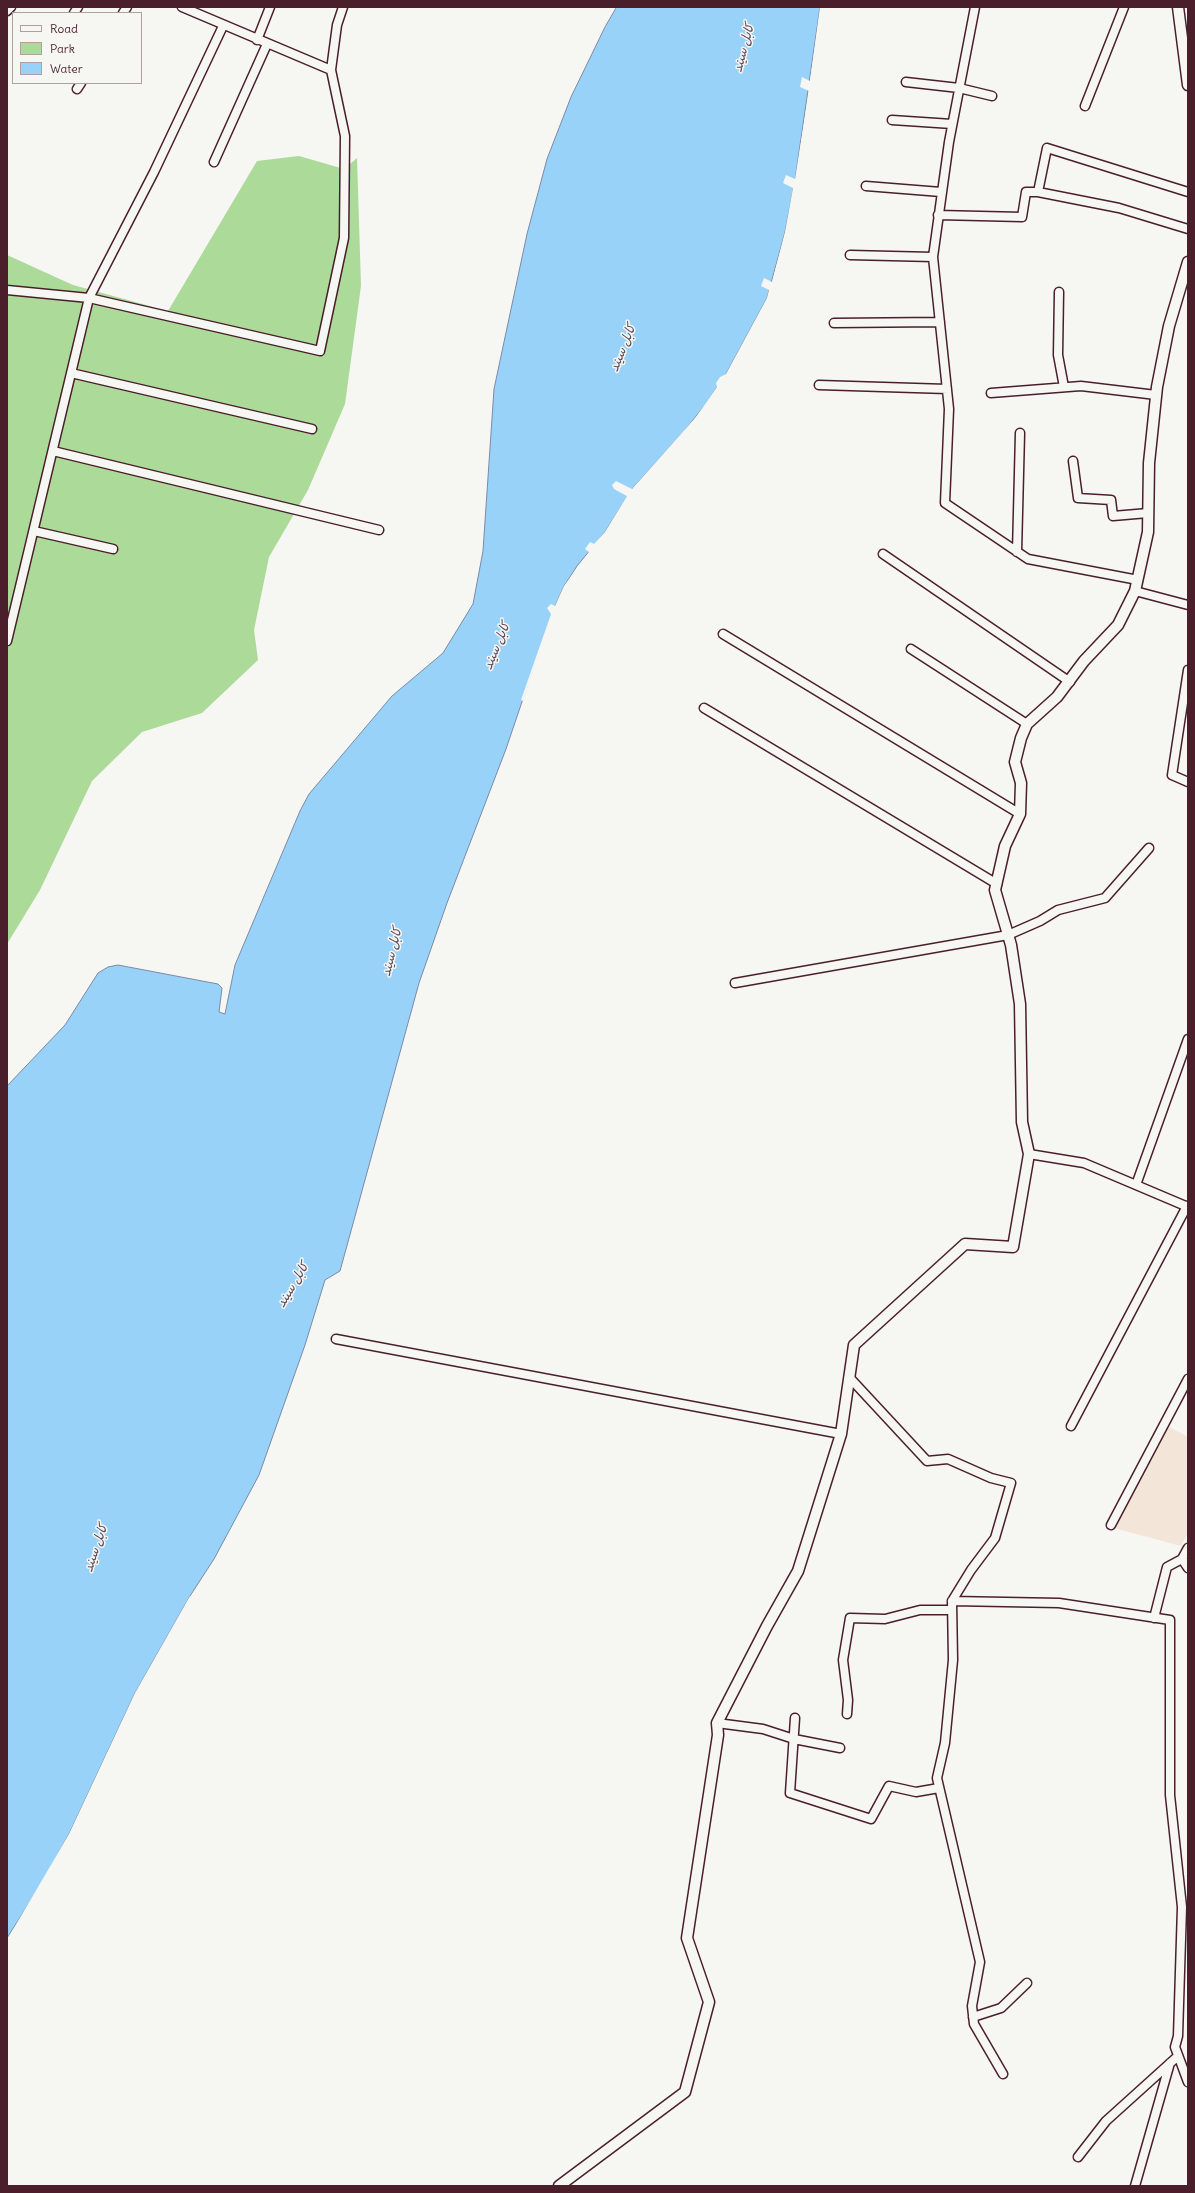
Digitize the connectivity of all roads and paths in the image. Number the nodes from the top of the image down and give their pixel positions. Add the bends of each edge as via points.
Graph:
1 (11, 7) edge
2 (182, 7) edge
3 (270, 7) edge
4 (343, 7) edge
5 (975, 7) edge
6 (1124, 7) edge
7 (1178, 7) edge
8 (7, 11) edge
9 (223, 26) junction
10 (257, 40) junction
11 (267, 44) junction
12 (331, 70) junction
13 (906, 82) dead end
14 (1188, 85) edge
15 (959, 88) junction
16 (992, 96) dead end
17 (1085, 106) dead end
18 (892, 120) dead end
19 (952, 124) junction
20 (214, 162) dead end
21 (866, 186) dead end
22 (942, 192) junction
23 (1038, 192) junction
24 (1188, 192) edge
25 (938, 214) junction
26 (1188, 228) edge
27 (850, 254) dead end
28 (933, 257) junction
29 (1188, 262) edge
30 (7, 290) edge
31 (1059, 292) dead end
32 (89, 298) junction
33 (940, 322) junction
34 (834, 323) dead end
35 (71, 373) junction
36 (819, 385) dead end
37 (1064, 387) junction
38 (947, 388) junction
39 (991, 393) dead end
40 (1156, 395) junction
41 (312, 429) dead end
42 (1020, 433) dead end
43 (53, 451) junction
44 (1074, 461) dead end
45 (1148, 513) junction
46 (379, 530) dead end
47 (34, 531) junction
48 (113, 549) dead end
49 (1017, 552) junction
50 (883, 554) dead end
51 (1138, 580) junction
52 (1135, 591) junction
53 (1188, 606) edge
54 (723, 634) dead end
55 (7, 641) edge
56 (911, 649) dead end
57 (1188, 670) edge
58 (1070, 682) junction
59 (704, 708) dead end
60 (1027, 724) junction
61 (1188, 782) edge
62 (1020, 814) junction
63 (1149, 848) dead end
64 (997, 884) junction
65 (1008, 935) junction
66 (735, 983) dead end
67 (1188, 1040) edge
68 (1029, 1154) junction
69 (1136, 1185) junction
70 (1187, 1207) edge
71 (336, 1339) dead end
72 (849, 1377) junction
73 (1188, 1379) edge
74 (1071, 1426) dead end
75 (841, 1434) junction
76 (1111, 1525) dead end
77 (1188, 1548) edge
78 (1182, 1559) junction
79 (1188, 1568) edge
80 (952, 1602) junction
81 (952, 1610) junction
82 (1154, 1618) junction
83 (848, 1714) dead end
84 (795, 1718) dead end
85 (717, 1723) junction
86 (794, 1739) junction
87 (840, 1748) dead end
88 (939, 1788) junction
89 (1027, 1983) dead end
90 (973, 2017) junction
91 (1178, 2056) junction
92 (1171, 2062) junction
93 (1003, 2074) dead end
94 (1188, 2082) edge
95 (1078, 2158) dead end
96 (559, 2186) edge
97 (1135, 2186) edge

1 - 8 street
2 - 9 street
3 - 10 street
4 - 12 street via 337,25
5 - 15 street
6 - 17 street
7 - 14 street
9 - 10 street
9 - 32 street via 154,172
10 - 11 street
11 - 12 street
11 - 20 street
12 - 32 street via 345,136 344,238 320,351
13 - 15 street
15 - 16 street
15 - 19 street
18 - 19 street
19 - 22 street
21 - 22 street
22 - 25 street
23 - 24 street via 1048,148
23 - 25 street via 1026,192 1022,217
23 - 26 street via 1119,208
25 - 28 street
27 - 28 street
28 - 33 street
29 - 40 street via 1169,326
30 - 32 street
31 - 37 street via 1058,355
32 - 35 street
33 - 34 street
33 - 38 street
35 - 41 street
35 - 43 street
36 - 38 street
37 - 39 street
37 - 40 street via 1081,386
38 - 49 street via 949,409 945,503
40 - 45 street via 1149,463
42 - 49 street
43 - 46 street
43 - 47 street
44 - 45 street via 1078,498 1111,500 1113,516
45 - 51 street via 1148,532
47 - 48 street
47 - 55 street
49 - 51 street via 1028,559
50 - 58 street
51 - 52 street
52 - 53 street
52 - 58 street via 1118,625 1084,661
54 - 62 street
56 - 60 street
57 - 61 street via 1172,775
58 - 60 street via 1058,697
59 - 64 street
60 - 62 street via 1015,762 1021,783
62 - 64 street via 1005,846
63 - 65 street via 1105,898 1058,910
64 - 65 street via 995,890
65 - 66 street
65 - 68 street via 1020,1004 1022,1122
67 - 69 street
68 - 69 street via 1084,1163
68 - 72 street via 1013,1247 965,1244 854,1345
69 - 70 street
70 - 74 street
71 - 75 street
72 - 75 street
72 - 80 street via 928,1461 948,1459 991,1478 1011,1483 995,1538 971,1570
73 - 76 street
75 - 85 street via 798,1571
77 - 78 street
78 - 79 street
78 - 82 street via 1167,1567
80 - 81 street
80 - 82 street via 1059,1603
81 - 83 street via 920,1610 885,1620 850,1618 843,1660
81 - 88 street via 953,1660 944,1743 937,1778
82 - 91 street via 1170,1620 1170,1795 1182,1907 1178,2036 1175,2047
84 - 86 street
85 - 86 street via 763,1729
85 - 96 street via 718,1735 687,1938 709,2002 685,2092
86 - 87 street
86 - 88 street via 790,1793 870,1819 889,1786 916,1792
88 - 90 street via 980,1962 972,2006
89 - 90 street via 1001,2008
90 - 93 street via 974,2024
91 - 92 street
91 - 94 street
92 - 95 street via 1106,2121
92 - 97 street

